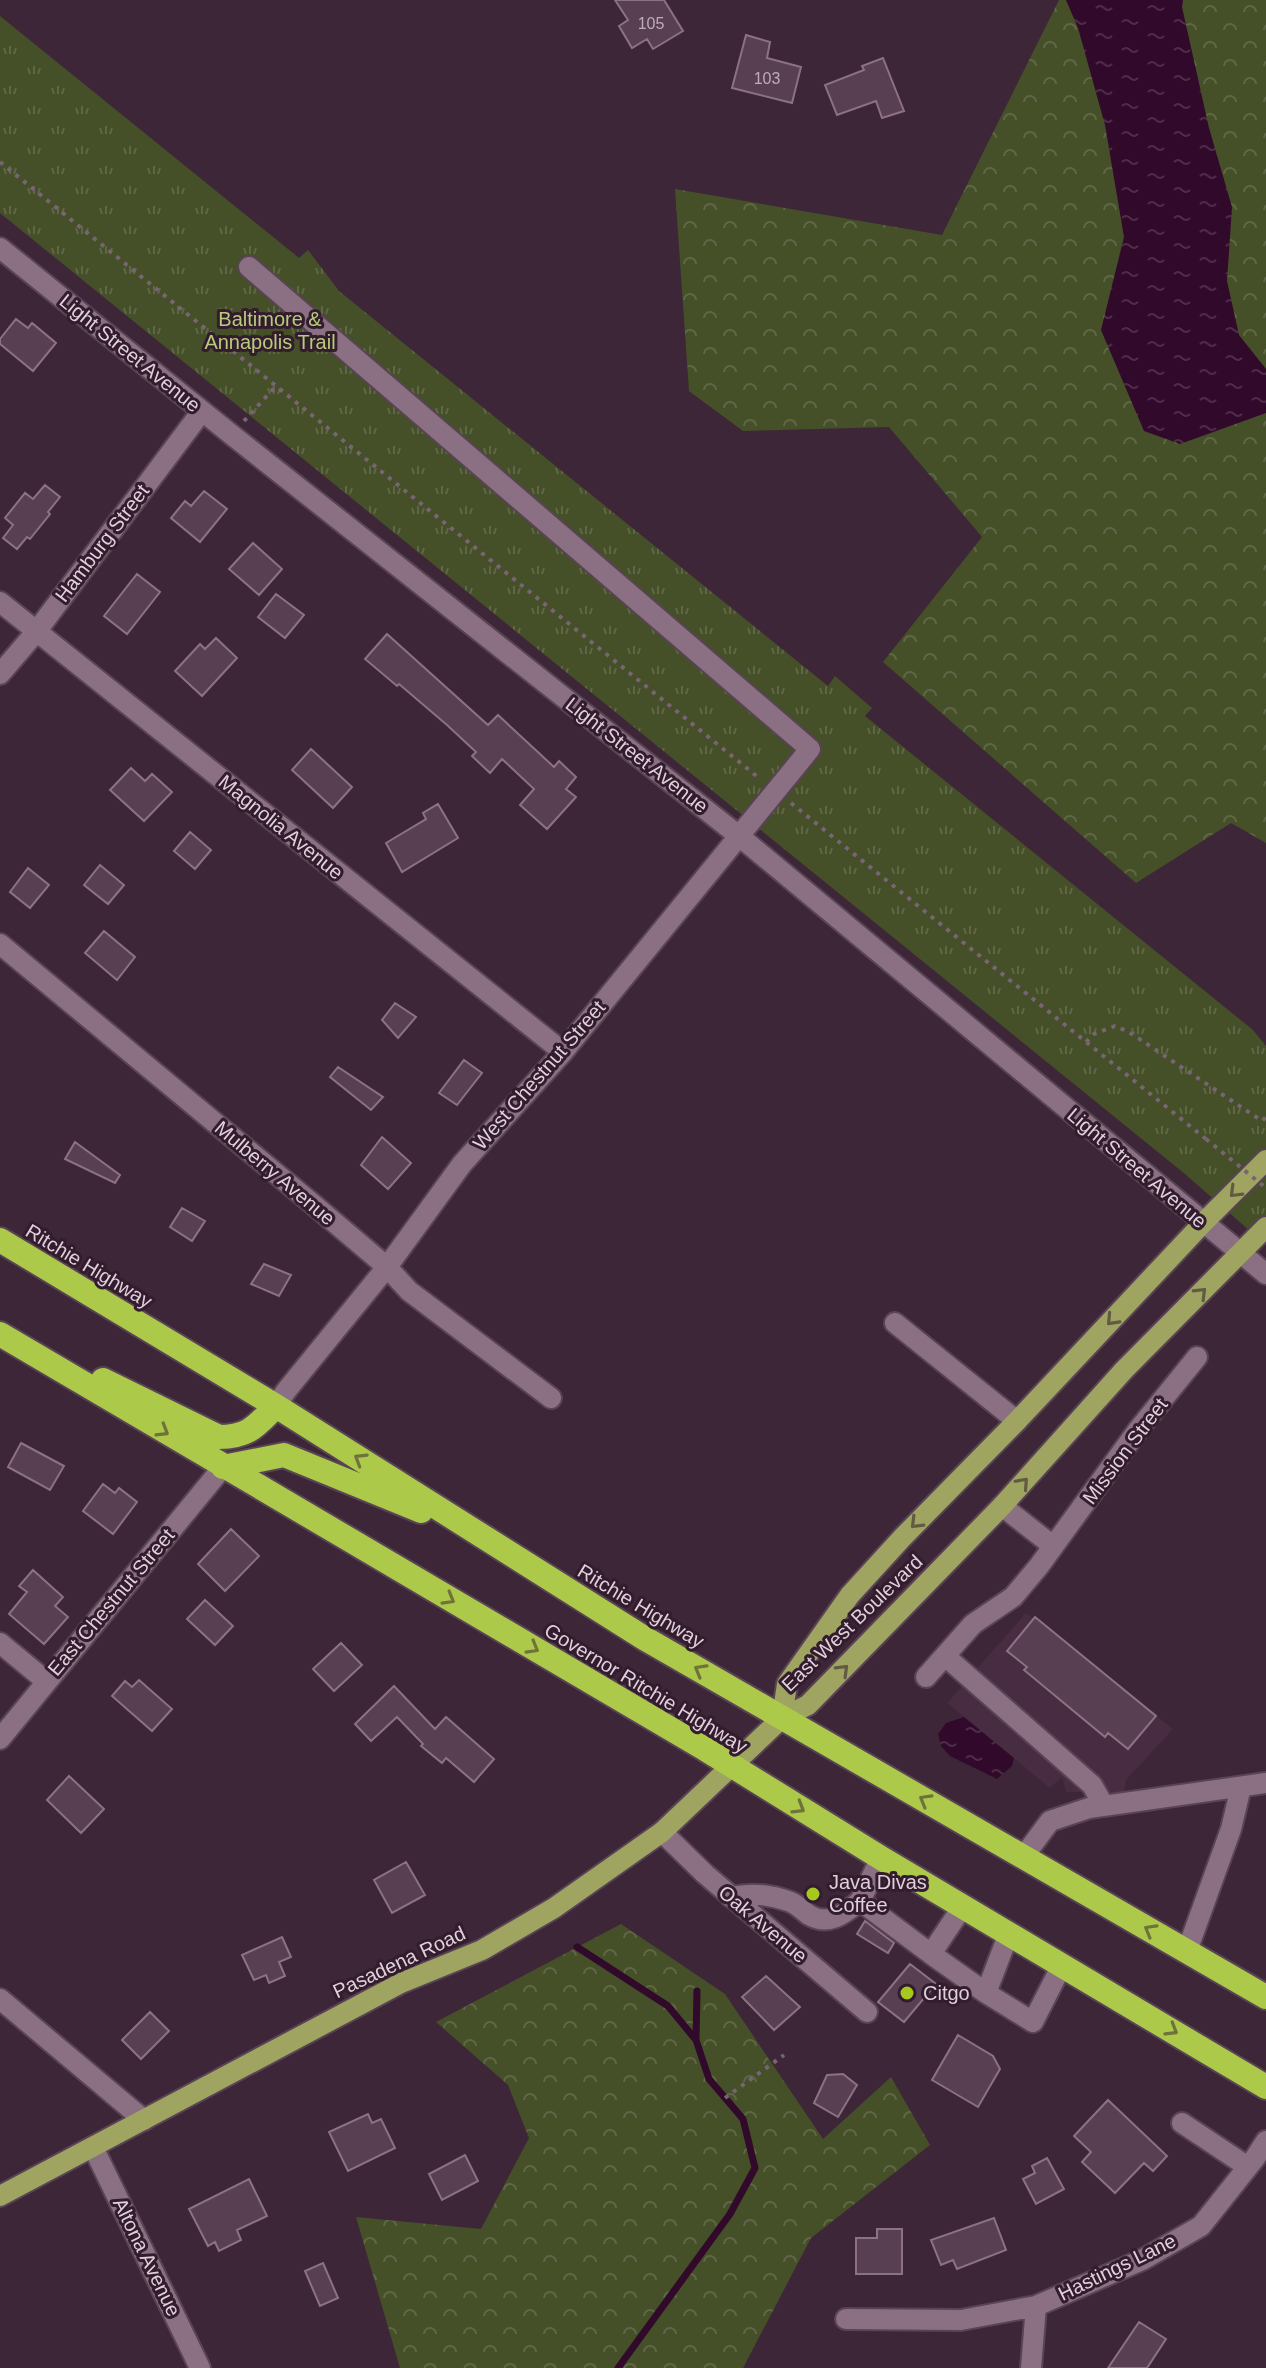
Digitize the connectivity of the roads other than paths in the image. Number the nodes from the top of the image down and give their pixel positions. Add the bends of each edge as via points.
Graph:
1 (0, 248) edge
2 (249, 267) dead end
3 (202, 411) junction
4 (0, 602) edge
5 (36, 632) junction
6 (0, 674) edge
7 (739, 836) junction
8 (0, 944) edge
9 (563, 1052) junction
10 (1266, 1160) edge
11 (1203, 1223) junction
12 (1266, 1227) edge
13 (0, 1240) edge
14 (1241, 1254) junction
15 (387, 1267) junction
16 (1266, 1274) edge
17 (895, 1323) dead end
18 (5, 1337) edge
19 (1197, 1357) dead end
20 (551, 1398) dead end
21 (276, 1406) junction
22 (1017, 1421) junction
23 (223, 1467) junction
24 (1002, 1506) junction
25 (483, 1536) junction
26 (1053, 1546) junction
27 (0, 1643) edge
28 (945, 1656) junction
29 (926, 1677) dead end
30 (46, 1681) junction
31 (782, 1718) junction
32 (0, 1739) edge
33 (732, 1768) junction
34 (1266, 1783) edge
35 (1241, 1787) junction
36 (1104, 1806) junction
37 (662, 1832) junction
38 (1024, 1856) junction
39 (881, 1858) junction
40 (731, 1897) junction
41 (860, 1901) junction
42 (963, 1906) junction
43 (1009, 1933) junction
44 (1187, 1951) junction
45 (931, 1954) junction
46 (1062, 1965) junction
47 (986, 1993) junction
48 (1266, 1997) edge
49 (0, 1999) edge
50 (867, 2012) dead end
51 (1266, 2087) edge
52 (144, 2120) junction
53 (1182, 2123) dead end
54 (1266, 2141) edge
55 (93, 2147) junction
56 (1248, 2167) junction
57 (0, 2196) edge
58 (1036, 2306) junction
59 (846, 2319) dead end
60 (200, 2368) edge
61 (1031, 2368) edge

1 - 3 street, Light Street Avenue
2 - 7 street, West Chestnut Street via 810,749
3 - 5 street, Hamburg Street
3 - 7 street, Light Street Avenue
4 - 5 street, Magnolia Avenue
5 - 6 street, Hamburg Street
5 - 9 street, Magnolia Avenue
7 - 9 street, West Chestnut Street
7 - 11 street, Light Street Avenue
8 - 15 street, Mulberry Avenue
9 - 15 street, West Chestnut Street via 462,1164
10 -> 11 main road, East West Boulevard
11 - 14 street, Light Street Avenue
11 -> 22 main road, East West Boulevard
12 - 14 main road, East West Boulevard
13 - 21 highway, Ritchie Highway
14 - 16 street, Light Street Avenue
24 -> 14 main road, East West Boulevard via 1124,1370
15 - 20 street, Mulberry Avenue via 409,1291
15 - 21 street, West Chestnut Street
17 - 22 street
18 - 21 highway via 219,1437 252,1430
18 -> 23 highway, Governor Ritchie Highway
19 - 26 street, Mission Street
25 -> 21 highway, Ritchie Highway
22 -> 31 main road, East West Boulevard via 850,1595 787,1684
23 - 25 highway via 284,1455
23 - 30 street, East Chestnut Street
23 -> 33 highway, Governor Ritchie Highway
24 - 26 street
31 -> 24 main road, East West Boulevard via 808,1705
31 -> 25 highway, Ritchie Highway
26 - 28 street, Mission Street via 1013,1597 973,1624
27 - 30 street
28 - 29 street, Mission Street
28 - 36 street via 1092,1785
30 - 32 street, East Chestnut Street
31 - 33 main road, Pasadena Road
38 -> 31 highway, Ritchie Highway
33 - 37 main road, Pasadena Road
33 -> 39 highway, Governor Ritchie Highway
34 - 35 street
35 - 36 street
35 - 44 street
36 - 38 street via 1050,1821
37 - 40 street, Oak Avenue
37 - 52 main road, Pasadena Road via 554,1908 482,1950 401,1983
44 -> 38 highway, Ritchie Highway
39 - 41 street
39 - 42 highway, Governor Ritchie Highway
40 - 41 street via 751,1893 790,1901 814,1918 830,1920
40 - 50 street, Oak Avenue
41 - 45 street
42 - 43 highway, Governor Ritchie Highway
42 - 45 street
43 - 46 highway, Governor Ritchie Highway
43 - 47 street
44 - 48 highway, Ritchie Highway
45 - 47 street
46 - 47 street via 1033,2022
46 -> 51 highway, Governor Ritchie Highway
49 - 52 street
52 - 55 main road, Pasadena Road
53 - 56 street
54 - 56 street, Hastings Lane
55 - 57 main road, Pasadena Road
55 - 60 street, Altona Avenue
56 - 58 street, Hastings Lane via 1201,2226 1142,2260
58 - 59 street via 961,2320
58 - 61 street, Hastings Lane

